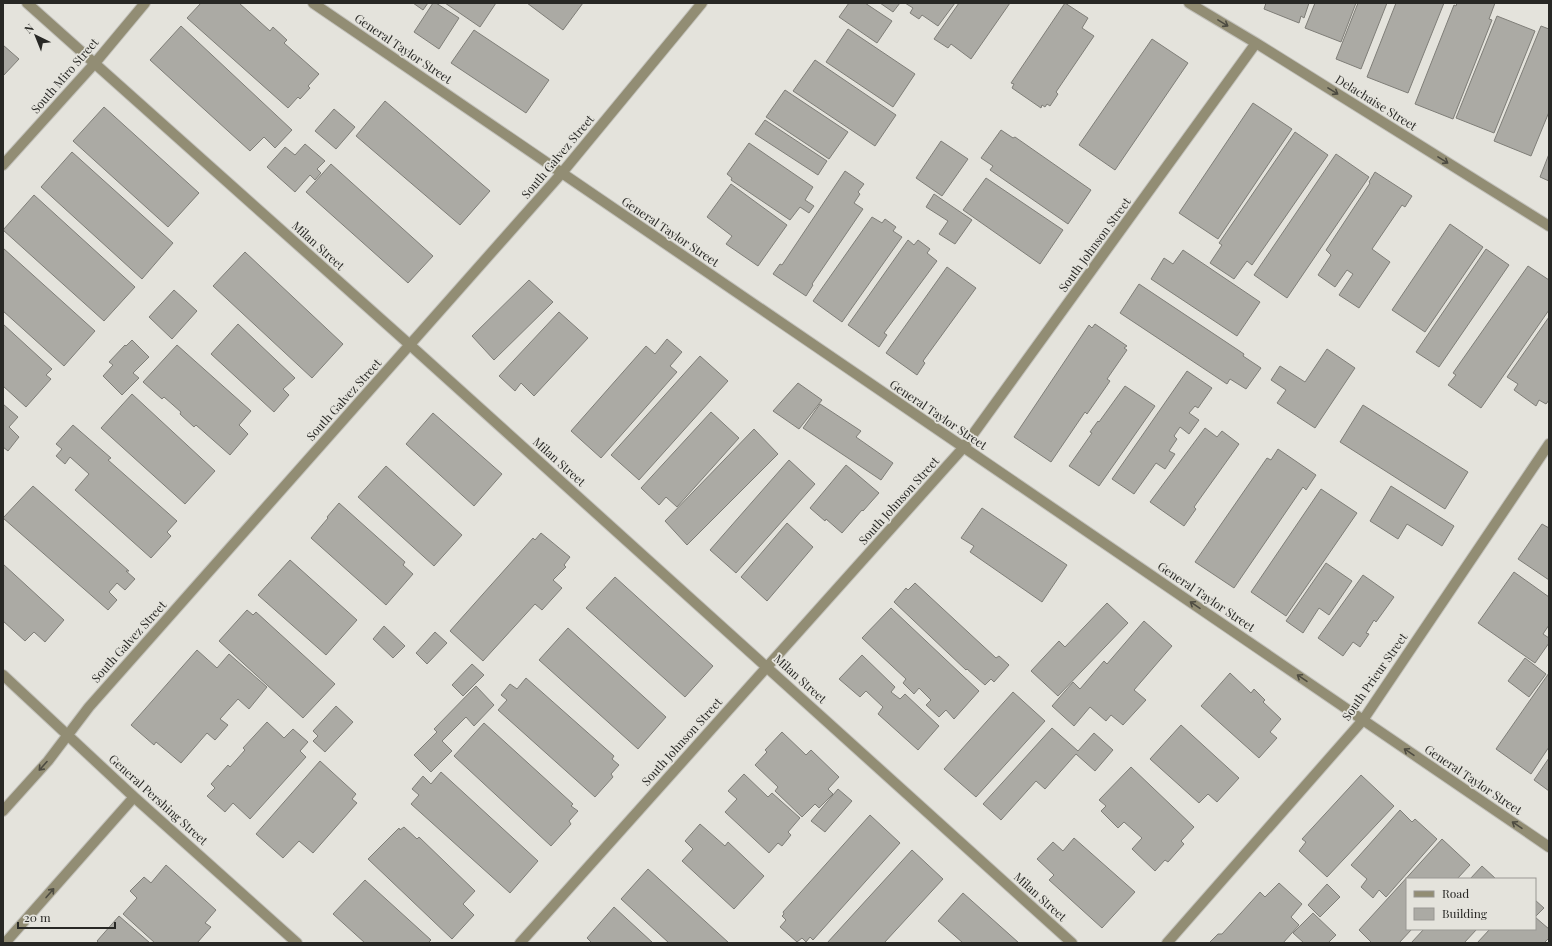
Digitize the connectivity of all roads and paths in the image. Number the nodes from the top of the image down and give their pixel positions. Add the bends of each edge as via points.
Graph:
1 (27, 3) edge
2 (145, 3) edge
3 (313, 3) edge
4 (702, 3) edge
5 (1189, 3) edge
6 (1256, 43) junction
7 (95, 63) junction
8 (3, 165) edge
9 (561, 174) junction
10 (1549, 226) edge
11 (410, 345) junction
12 (1549, 444) edge
13 (964, 448) junction
14 (767, 667) junction
15 (3, 676) edge
16 (1363, 720) junction
17 (67, 735) junction
18 (134, 797) junction
19 (3, 811) edge
20 (1549, 847) edge
21 (5, 943) edge
22 (297, 943) edge
23 (520, 943) edge
24 (1072, 943) edge
25 (1167, 943) edge

1 - 7 street, Milan Street
2 - 7 street, South Miro Street
3 - 9 street, General Taylor Street
4 - 9 street, South Galvez Street
5 -> 6 street, Delachaise Street
6 -> 10 street, Delachaise Street
6 - 13 street, South Johnson Street
7 - 8 street, South Miro Street
7 - 11 street, Milan Street
9 - 11 street, South Galvez Street
9 - 13 street, General Taylor Street
11 - 14 street, Milan Street
11 - 17 street, South Galvez Street
12 - 16 street, South Prieur Street
13 - 14 street, South Johnson Street
16 -> 13 street, General Taylor Street
14 - 23 street, South Johnson Street
14 - 24 street, Milan Street
15 - 17 street, General Pershing Street
20 -> 16 street, General Taylor Street
16 - 25 street, South Prieur Street
17 - 18 street, General Pershing Street
17 -> 19 street, South Galvez Street via 48,761
21 -> 18 street
18 - 22 street, General Pershing Street

